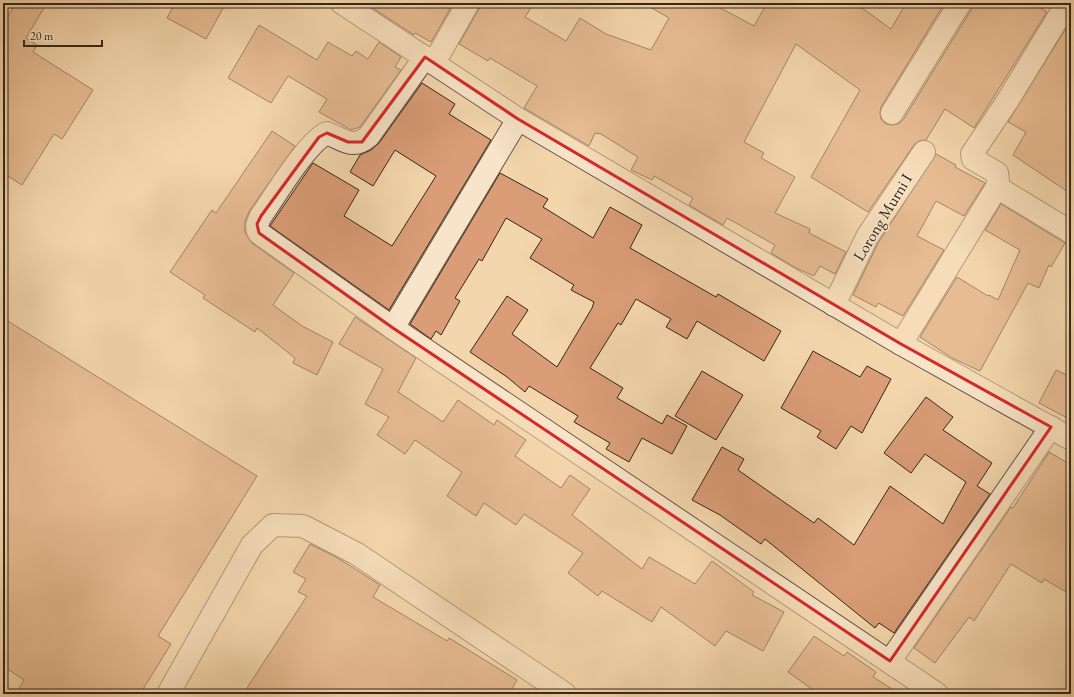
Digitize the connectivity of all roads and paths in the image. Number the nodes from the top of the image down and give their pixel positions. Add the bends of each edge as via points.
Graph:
1 (342, 3) edge
2 (468, 3) edge
3 (960, 3) edge
4 (1067, 3) edge
5 (430, 60) junction
6 (892, 112) dead end
7 (518, 119) junction
8 (924, 152) dead end
9 (996, 187) junction
10 (1071, 232) edge
11 (834, 305) junction
12 (393, 328) junction
13 (901, 344) junction
14 (1051, 427) junction
15 (1071, 439) edge
16 (890, 661) junction
17 (168, 694) edge
18 (565, 694) edge
19 (936, 694) edge

1 - 5 street
2 - 5 street
3 - 6 street
4 - 9 street via 972,154 973,160 997,174
5 - 7 street
5 - 12 street via 362,142 348,142 327,133 319,137 305,152 257,224 256,230
7 - 11 street
7 - 12 street
8 - 11 street, Lorong Murni I via 875,222
9 - 10 street
9 - 13 street
11 - 13 street
12 - 16 street
13 - 14 street
14 - 15 street
14 - 16 street
16 - 19 street
17 - 18 street via 252,545 273,525 303,526 357,554

